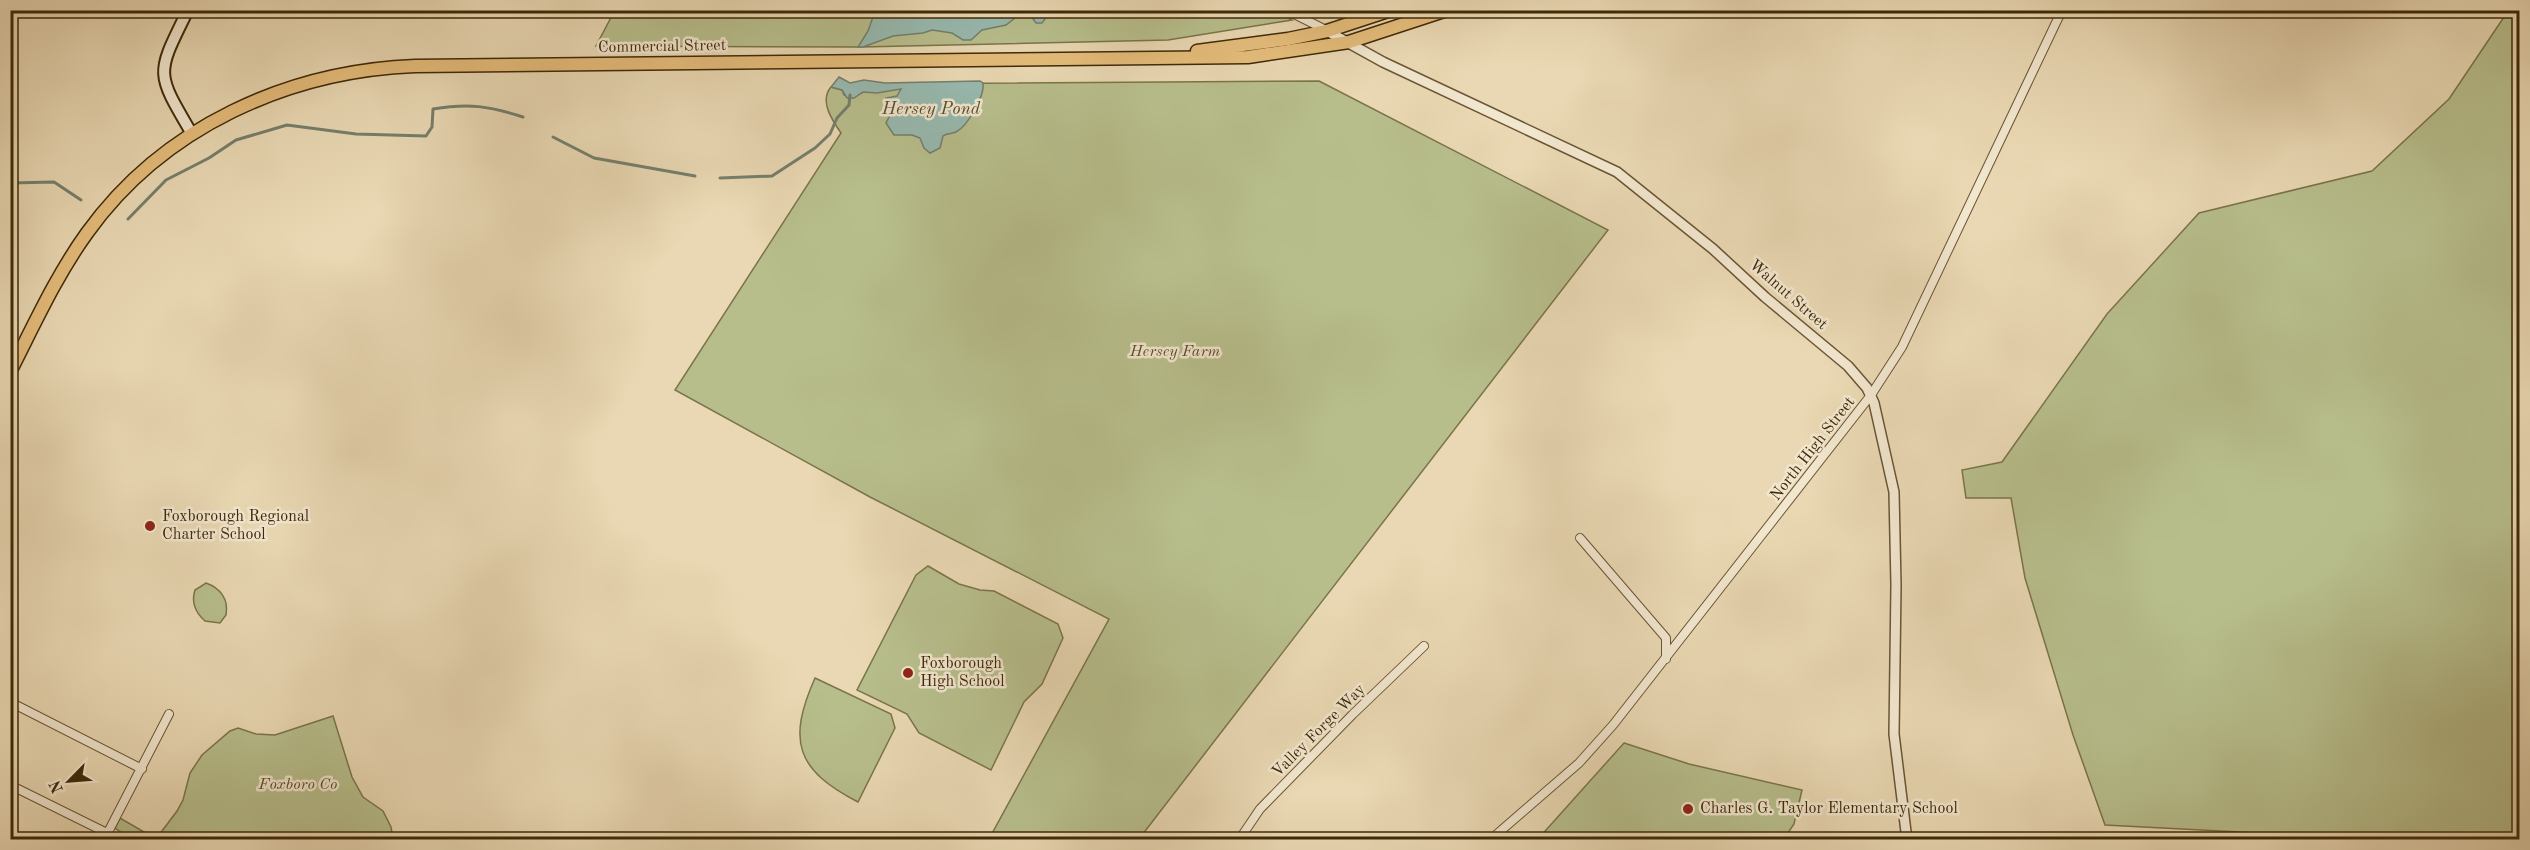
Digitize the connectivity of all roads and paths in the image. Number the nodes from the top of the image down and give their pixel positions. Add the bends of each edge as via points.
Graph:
1 (188, 10) edge
2 (1286, 10) edge
3 (1390, 10) edge
4 (1447, 10) edge
5 (2062, 10) edge
6 (1328, 31) junction
7 (1348, 42) junction
8 (1146, 58) junction
9 (192, 134) junction
10 (10, 372) edge
11 (1871, 395) junction
12 (1580, 538) dead end
13 (1424, 646) dead end
14 (1666, 659) junction
15 (10, 702) edge
16 (169, 714) dead end
17 (142, 769) junction
18 (10, 785) edge
19 (105, 836) edge
20 (1239, 840) edge
21 (1493, 840) edge
22 (1907, 840) edge

1 - 9 main road via 163,72 168,93
2 - 6 street, Walnut Street
3 - 6 main road, Commercial Street
4 - 7 main road, Commercial Street
5 - 11 street, North High Street via 1905,341
6 - 7 street, Walnut Street
6 - 8 main road, Commercial Street
7 - 8 main road, Commercial Street via 1248,57
7 - 11 street, Walnut Street via 1617,172 1848,366
8 - 9 main road, Commercial Street via 381,68 333,75 283,89
9 - 10 main road, Commercial Street via 133,181 90,228 58,278
11 - 14 street, North High Street
11 - 22 street, Walnut Street via 1894,492 1894,734
12 - 14 street via 1666,638
13 - 20 street, Valley Forge Way via 1260,809
14 - 21 street, North High Street via 1579,763
15 - 17 street
16 - 17 street
17 - 19 street
18 - 19 street

